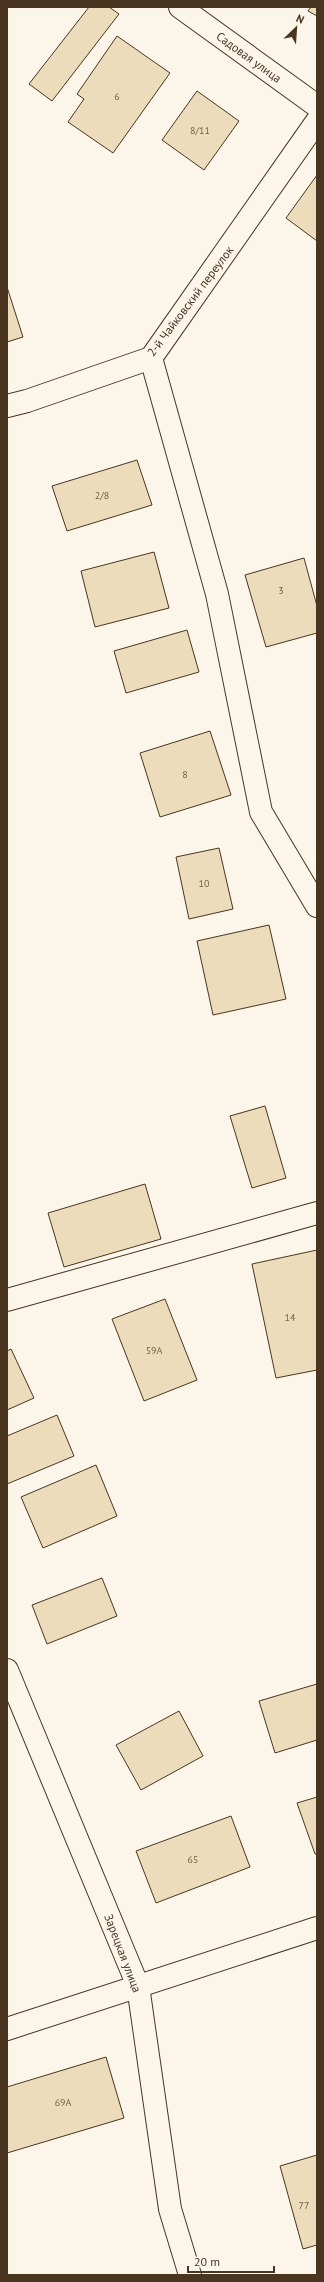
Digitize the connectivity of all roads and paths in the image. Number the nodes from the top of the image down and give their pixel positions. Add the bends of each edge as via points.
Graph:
1 (180, 7) edge
2 (317, 106) edge
3 (317, 122) edge
4 (151, 358) junction
5 (7, 406) edge
6 (317, 906) edge
7 (317, 1213) edge
8 (7, 1300) edge
9 (7, 1670) edge
10 (317, 1928) edge
11 (138, 1986) junction
12 (7, 2029) edge
13 (190, 2275) edge

1 - 2 street, Садовая улица
3 - 4 street, 2-й Чайковский переулок
4 - 5 street, 2-й Чайковский переулок
4 - 6 street via 217,594 261,812
7 - 8 street
9 - 11 street, Зарецкая улица
10 - 11 street
11 - 12 street
11 - 13 street, Зарецкая улица via 170,2209

